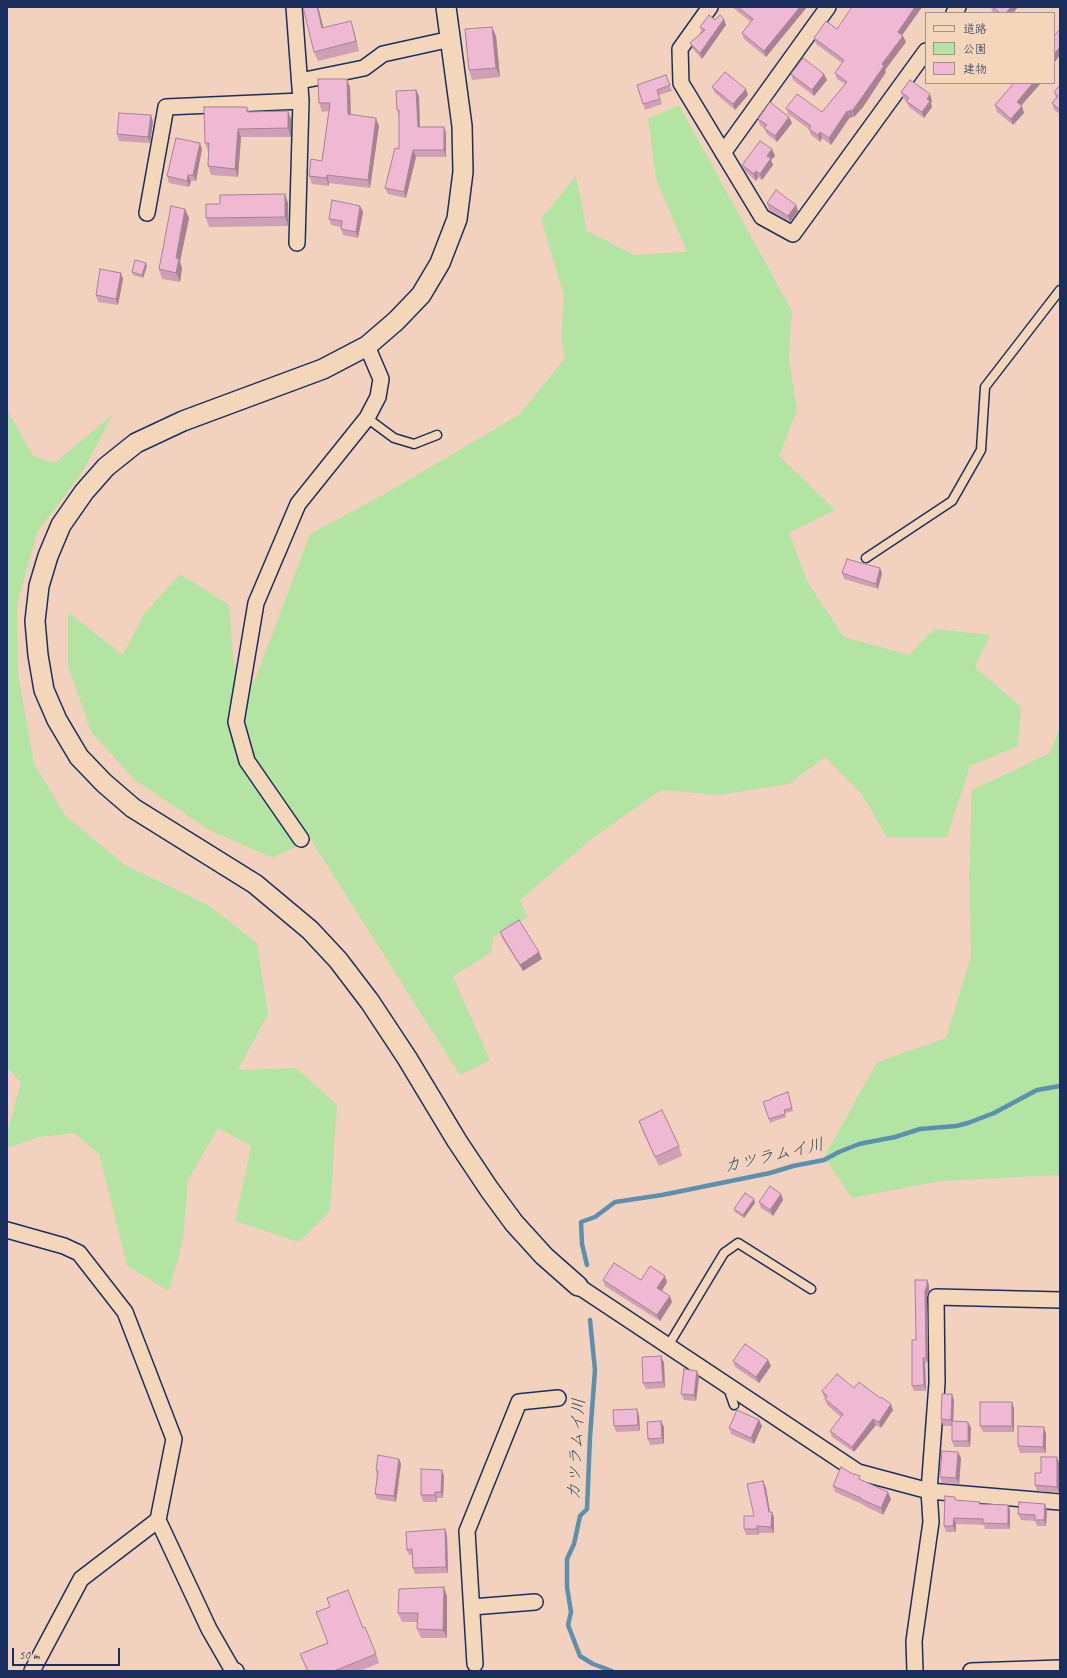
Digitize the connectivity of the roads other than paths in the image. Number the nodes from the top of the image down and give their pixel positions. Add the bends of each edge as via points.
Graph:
1 (294, 7) edge
2 (446, 7) edge
3 (710, 7) edge
4 (828, 7) edge
5 (451, 39) junction
6 (925, 52) edge
7 (300, 81) junction
8 (301, 101) junction
9 (723, 153) junction
10 (147, 213) dead end
11 (297, 243) dead end
12 (1060, 290) edge
13 (367, 346) junction
14 (367, 418) junction
15 (437, 435) dead end
16 (866, 558) dead end
17 (301, 838) dead end
18 (7, 1230) edge
19 (578, 1286) joint
20 (811, 1289) dead end
21 (1060, 1300) edge
22 (668, 1346) junction
23 (727, 1385) junction
24 (558, 1398) dead end
25 (734, 1405) dead end
26 (929, 1491) junction
27 (1060, 1502) edge
28 (158, 1520) junction
29 (535, 1602) dead end
30 (472, 1608) junction
31 (475, 1664) dead end
32 (1060, 1668) edge
33 (32, 1671) edge
34 (236, 1671) edge
35 (915, 1671) edge
36 (971, 1671) edge

1 - 7 street
2 - 5 street
3 - 9 street via 680,49 681,83
4 - 9 street
5 - 7 street via 383,54 364,68
5 - 13 street via 462,126 462,172 457,219 440,263 421,295
6 - 9 street via 793,234 762,217
7 - 8 street
8 - 10 street via 166,107
8 - 11 street
12 - 16 lane via 985,387 981,450 952,501
13 - 14 street via 381,379 378,397
13 - 19 street via 323,369 183,421 136,443 106,467 84,492 61,525 39,586 35,621 44,690 57,720 80,757 104,783 133,808 255,884 310,930 338,960 370,1002 497,1200 544,1256
14 - 15 lane via 394,438 414,444
14 - 17 street via 298,504 256,603 236,722 247,761
18 - 28 street via 64,1246 79,1253 126,1312 174,1439
19 - 22 street
20 - 22 lane via 738,1243 724,1253
21 - 26 street via 936,1297 937,1383
22 - 23 street
23 - 25 lane
23 - 26 street via 858,1472
24 - 30 street via 519,1402 467,1531
26 - 27 street
26 - 35 street via 932,1522 914,1641
28 - 33 street via 81,1579
28 - 34 street via 209,1629 232,1669
29 - 30 street
30 - 31 street
32 - 36 street

